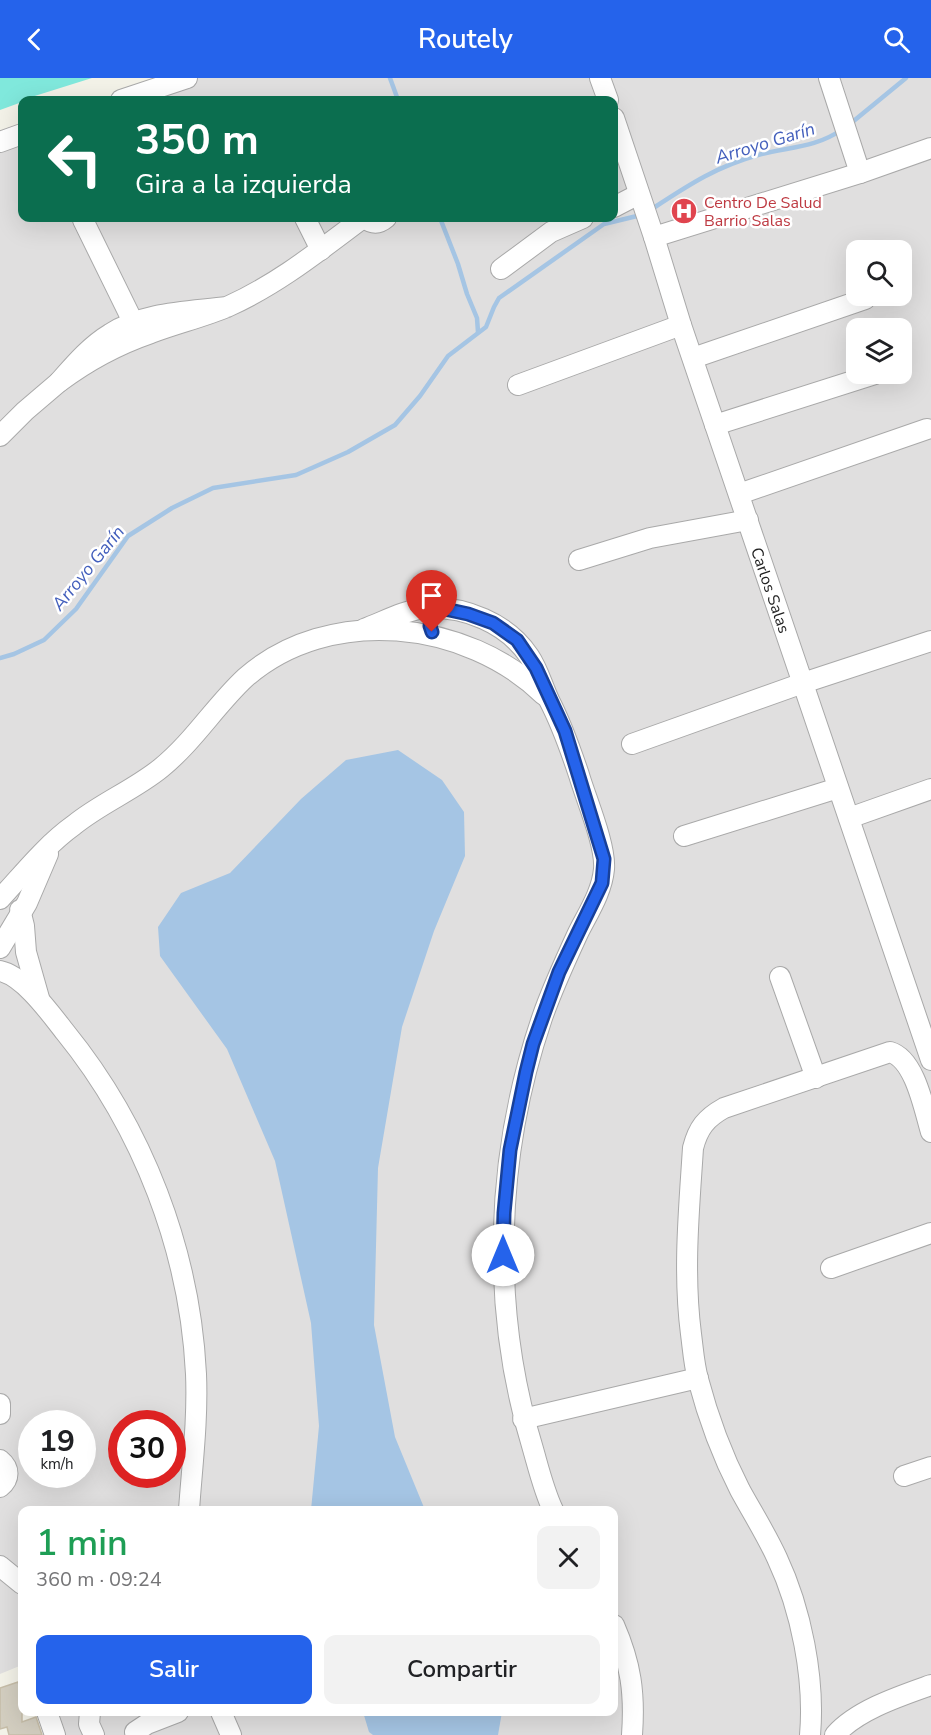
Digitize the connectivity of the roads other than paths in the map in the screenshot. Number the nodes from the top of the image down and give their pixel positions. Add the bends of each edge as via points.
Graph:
1 (187, 78) edge
2 (600, 78) edge
3 (829, 78) edge
4 (133, 96) edge
5 (607, 96) edge
6 (618, 130) edge
7 (18, 135) edge
8 (0, 142) edge
9 (931, 148) edge
10 (860, 173) junction
11 (639, 194) junction
12 (618, 205) edge
13 (81, 222) edge
14 (307, 222) edge
15 (358, 222) edge
16 (574, 222) edge
17 (654, 237) junction
18 (321, 250) junction
19 (501, 268) dead end
20 (846, 306) edge
21 (681, 325) junction
22 (137, 330) junction
23 (693, 358) junction
24 (846, 383) edge
25 (518, 385) dead end
26 (715, 425) junction
27 (927, 429) dead end
28 (0, 436) edge
29 (739, 494) junction
30 (747, 520) junction
31 (579, 560) dead end
32 (445, 609) junction
33 (493, 623) junction
34 (364, 629) junction
35 (436, 636) junction
36 (931, 641) edge
37 (487, 654) junction
38 (803, 683) junction
39 (549, 700) junction
40 (632, 744) dead end
41 (838, 788) junction
42 (931, 789) edge
43 (849, 818) junction
44 (684, 836) dead end
45 (55, 841) junction
46 (0, 901) edge
47 (22, 914) junction
48 (0, 948) edge
49 (0, 971) edge
50 (780, 977) dead end
51 (40, 1001) junction
52 (931, 1060) edge
53 (816, 1078) junction
54 (931, 1132) edge
55 (931, 1233) edge
56 (831, 1268) dead end
57 (698, 1378) junction
58 (0, 1404) edge
59 (0, 1414) edge
60 (523, 1419) junction
61 (0, 1461) edge
62 (931, 1467) edge
63 (904, 1476) dead end
64 (0, 1487) edge
65 (189, 1506) edge
66 (552, 1506) edge
67 (0, 1566) edge
68 (18, 1581) edge
69 (618, 1635) edge
70 (931, 1685) edge
71 (48, 1716) edge
72 (90, 1716) edge
73 (137, 1716) edge
74 (168, 1716) edge
75 (223, 1716) edge
76 (811, 1727) edge
77 (839, 1730) edge
78 (134, 1734) edge
79 (55, 1735) edge
80 (94, 1735) edge
81 (231, 1735) edge
82 (632, 1735) edge

1 - 4 street
2 - 5 street
3 - 10 street
6 - 11 street, Carlos Salas
7 - 8 street
9 - 10 street
10 - 17 street
11 - 12 street
11 - 17 street, Carlos Salas
13 - 22 street
14 - 18 street
15 - 18 street
16 - 19 street via 551,232
17 - 21 street, Carlos Salas
18 - 22 street via 227,307
20 - 23 street
21 - 23 street, Carlos Salas
21 - 25 street
22 - 28 street via 110,334
23 - 26 street, Carlos Salas
24 - 26 street
26 - 29 street, Carlos Salas
27 - 29 street
29 - 30 street, Carlos Salas
30 - 31 street via 650,538
30 - 38 street, Carlos Salas
32 - 33 street
32 - 34 street via 423,608
32 - 35 street via 431,620
33 - 37 street via 496,644
33 - 39 street via 517,640
34 - 35 street
34 - 45 street via 300,645 265,663 230,694 166,764
35 - 37 street
36 - 38 street
37 - 39 street via 529,680
38 - 40 street
38 - 41 street, Carlos Salas
39 - 60 street via 565,731 602,848 604,869 602,883 559,972 533,1044 510,1150 502,1235 503,1274
41 - 43 street, Carlos Salas
41 - 44 street
42 - 43 street
43 - 52 street, Carlos Salas
45 - 46 street
45 - 47 street
46 - 47 street via 10,902
47 - 48 street
47 - 51 street via 26,952
49 - 51 street via 15,978
50 - 53 street
51 - 65 street via 106,1088 134,1138 162,1202 177,1252 196,1376
53 - 54 street via 897,1054 910,1068
53 - 57 street via 724,1108 703,1123 697,1134 686,1269
55 - 56 street
57 - 60 street
57 - 76 street via 727,1464 777,1558 790,1593 807,1662
58 - 59 street
60 - 66 street
61 - 64 street via 8,1475
62 - 63 street
67 - 68 street
69 - 82 street via 632,1686
70 - 77 street via 875,1708
71 - 79 street
72 - 80 street
73 - 78 street
74 - 78 street
75 - 81 street
76 - 77 street via 822,1725

